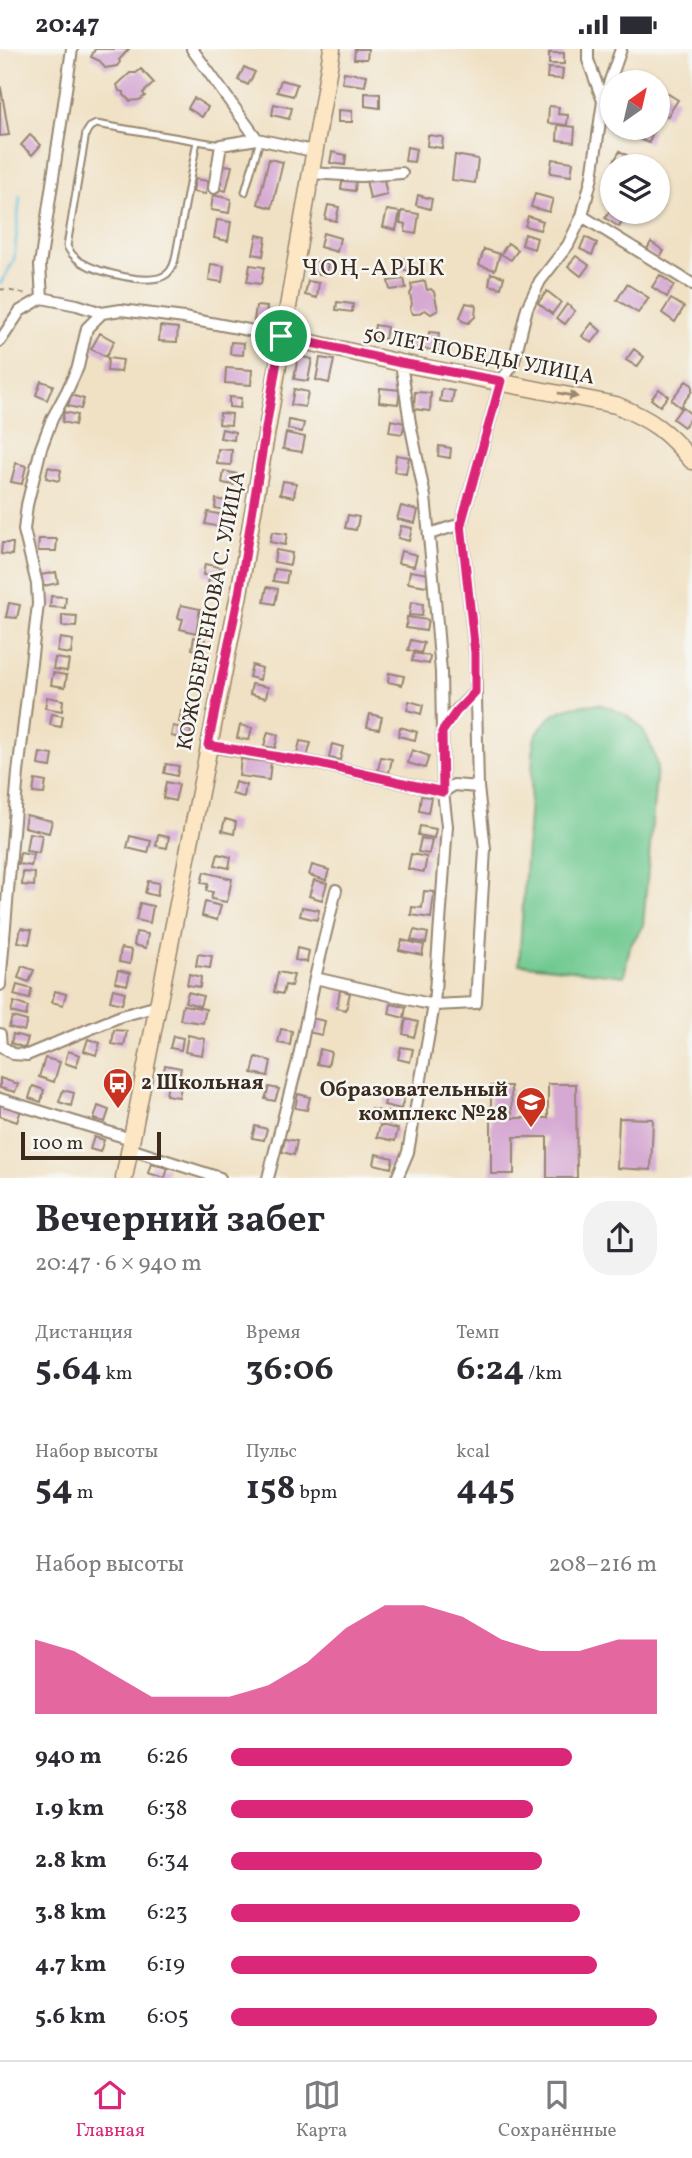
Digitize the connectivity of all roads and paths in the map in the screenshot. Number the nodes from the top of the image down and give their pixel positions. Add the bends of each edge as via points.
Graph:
1 (72, 49) edge
2 (192, 49) edge
3 (332, 49) edge
4 (588, 49) edge
5 (621, 49) edge
6 (614, 70) edge
7 (600, 92) edge
8 (600, 122) edge
9 (258, 139) junction
10 (197, 141) junction
11 (221, 145) junction
12 (313, 151) junction
13 (309, 173) junction
14 (402, 173) dead end
15 (214, 188) dead end
16 (245, 192) dead end
17 (582, 216) junction
18 (692, 284) edge
19 (0, 289) edge
20 (42, 298) junction
21 (102, 313) junction
22 (281, 336) junction
23 (0, 341) edge
24 (401, 363) junction
25 (501, 381) junction
26 (692, 461) edge
27 (461, 524) junction
28 (429, 534) junction
29 (475, 692) junction
30 (442, 732) junction
31 (208, 745) junction
32 (478, 787) junction
33 (443, 792) junction
34 (336, 890) dead end
35 (314, 978) junction
36 (0, 985) edge
37 (433, 1005) junction
38 (158, 1006) junction
39 (0, 1034) edge
40 (0, 1099) edge
41 (130, 1144) junction
42 (124, 1178) edge
43 (220, 1178) edge
44 (268, 1178) edge
45 (397, 1178) edge

1 - 20 street via 40,265
2 - 9 street
3 - 12 main road, КОЖОБЕРГЕНОВА С. УЛИЦА
4 - 7 street
5 - 6 street
8 - 17 street
9 - 11 street
9 - 12 street
9 - 16 lane
10 - 10 lane via 173,268 167,274 146,279 122,275 94,268 71,253 67,246 90,127 96,124
10 - 11 lane
11 - 15 street
12 - 13 main road, КОЖОБЕРГЕНОВА С. УЛИЦА
13 - 14 street
13 - 22 main road, КОЖОБЕРГЕНОВА С. УЛИЦА
17 - 18 street
17 - 25 street via 568,245 540,281 527,308 513,365
19 - 20 path
20 - 21 street
20 - 23 street via 20,311
21 - 22 street via 121,310 184,318
21 - 36 street via 87,328 78,366 41,448 27,505 24,530 38,604
22 - 24 main road, 50 ЛЕТ ПОБЕДЫ УЛИЦА
22 - 31 main road, КОЖОБЕРГЕНОВА С. УЛИЦА
24 - 25 main road, 50 ЛЕТ ПОБЕДЫ УЛИЦА
24 - 28 street
25 -> 26 main road, 50 ЛЕТ ПОБЕДЫ УЛИЦА via 615,405 640,415 667,433
25 - 27 street
27 - 28 street
27 - 29 street
28 - 30 street
29 - 30 street
29 - 32 street
30 - 33 street
31 - 33 street
31 - 38 main road, КОЖОБЕРГЕНОВА С. УЛИЦА
32 - 33 street via 454,785
32 - 37 street via 485,849 476,1003
33 - 37 street via 447,826
34 - 35 street
35 - 37 street
35 - 44 street
37 - 45 street via 408,1152
38 - 39 street via 121,1016 27,1055 13,1054 1,1046
38 - 41 main road, КОЖОБЕРГЕНОВА С. УЛИЦА
40 - 41 street
41 - 42 main road, КОЖОБЕРГЕНОВА С. УЛИЦА
41 - 43 street

